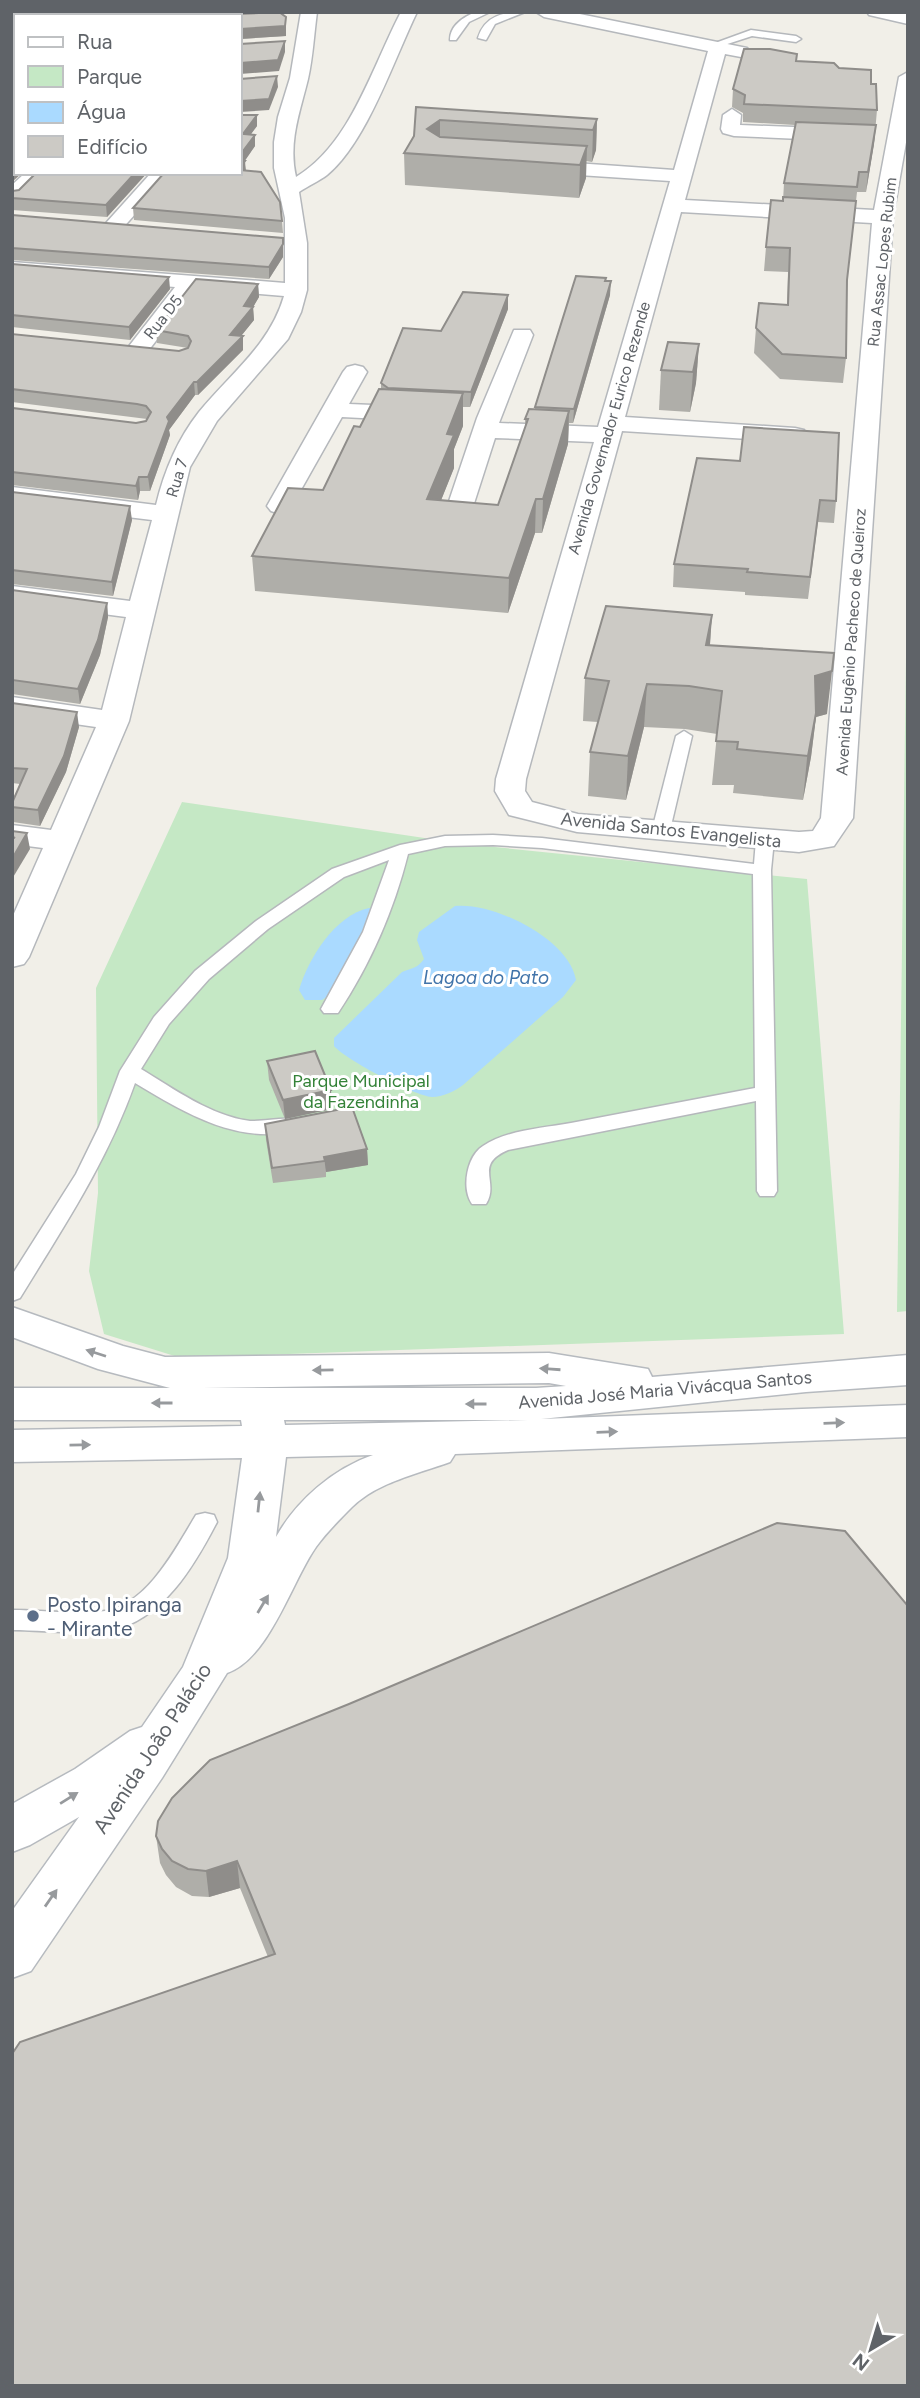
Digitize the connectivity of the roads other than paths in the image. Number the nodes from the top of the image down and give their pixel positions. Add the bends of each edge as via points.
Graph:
1 (410, 12) edge
2 (486, 12) edge
3 (521, 12) edge
4 (544, 12) edge
5 (875, 12) edge
6 (305, 13) edge
7 (908, 19) edge
8 (453, 38) dead end
9 (483, 38) dead end
10 (796, 39) dead end
11 (715, 47) junction
12 (764, 57) edge
13 (299, 78) junction
14 (276, 80) edge
15 (903, 83) edge
16 (732, 115) edge
17 (288, 117) junction
18 (264, 118) edge
19 (879, 136) junction
20 (520, 165) edge
21 (34, 175) edge
22 (160, 175) edge
23 (681, 176) junction
24 (288, 190) junction
25 (12, 196) edge
26 (675, 206) junction
27 (883, 217) junction
28 (88, 224) edge
29 (113, 227) junction
30 (139, 229) edge
31 (271, 241) edge
32 (297, 243) junction
33 (12, 268) edge
34 (189, 283) junction
35 (296, 290) junction
36 (522, 335) dead end
37 (109, 347) edge
38 (355, 372) dead end
39 (335, 410) junction
40 (438, 415) edge
41 (464, 417) edge
42 (489, 419) junction
43 (612, 425) junction
44 (813, 436) edge
45 (853, 439) joint
46 (12, 495) edge
47 (280, 506) edge
48 (167, 514) junction
49 (456, 519) edge
50 (12, 594) edge
51 (142, 611) junction
52 (12, 706) edge
53 (114, 721) junction
54 (684, 736) dead end
55 (520, 808) joint
56 (661, 830) junction
57 (12, 834) edge
58 (822, 839) joint
59 (62, 841) junction
60 (400, 850) junction
61 (764, 855) junction
62 (12, 957) edge
63 (331, 1009) dead end
64 (130, 1072) junction
65 (767, 1092) junction
66 (311, 1121) edge
67 (767, 1191) dead end
68 (479, 1199) dead end
69 (12, 1293) edge
70 (12, 1321) edge
71 (908, 1370) edge
72 (162, 1372) junction
73 (691, 1388) junction
74 (12, 1404) edge
75 (908, 1421) edge
76 (260, 1422) junction
77 (490, 1437) junction
78 (12, 1446) edge
79 (205, 1522) dead end
80 (12, 1620) edge
81 (203, 1675) junction
82 (166, 1734) junction
83 (12, 1830) edge
84 (12, 1954) edge

1 - 24 street via 341,147 321,170
2 - 8 lane via 463,21
3 - 9 lane via 489,23
4 - 11 street
5 - 7 street
6 - 13 street, Rua 7
10 - 11 lane via 751,33
11 - 12 street
11 - 23 street, Avenida Governador Eurico Rezende
13 - 14 street
13 - 17 street, Rua 7
15 - 19 street, Rua Assac Lopes Rubim
16 - 19 street via 730,129 734,130
17 - 18 street
17 - 24 street, Rua 7 via 283,142
19 - 27 street, Rua Assac Lopes Rubim
20 - 23 street
21 - 25 street
22 - 29 street
23 - 26 street, Avenida Governador Eurico Rezende
24 - 32 street, Rua 7
26 - 27 street
26 - 43 street, Avenida Governador Eurico Rezende
27 - 45 street, Rua Assac Lopes Rubim
28 - 29 street
29 - 30 street
31 - 32 street
32 - 35 street, Rua 7
33 - 34 street
34 - 35 street
34 - 37 street, Rua D5 via 147,351
35 - 48 street, Rua 7 via 280,334 191,441 178,467
36 - 42 street
38 - 39 street
39 - 40 street
39 - 47 street
41 - 42 street
42 - 43 street
42 - 49 street
43 - 44 street
43 - 55 street, Avenida Governador Eurico Rezende via 511,779 510,791
45 - 58 street, Avenida Eugênio Pacheco de Queiroz via 837,818
46 - 48 street
48 - 51 street, Rua 7
50 - 51 street
51 - 53 street, Rua 7
52 - 53 street
53 - 59 street, Rua 7
54 - 56 lane
55 - 56 street, Avenida Santos Evangelista via 577,823
56 - 61 street, Avenida Santos Evangelista
57 - 59 street
58 - 61 street, Avenida Santos Evangelista
59 - 62 street, Rua 7
60 - 61 lane via 445,841
60 - 63 lane via 378,924
60 - 64 lane via 338,873 252,933 202,975 169,1011
61 - 65 lane
64 - 66 lane via 232,1125 275,1129
64 - 69 lane via 86,1174
65 - 67 lane
65 - 68 lane via 499,1146 479,1164
72 -> 70 street
71 - 73 street, Avenida José Maria Vivácqua Santos
73 -> 72 street via 549,1368
72 - 76 street via 204,1383
73 -> 76 street, Avenida José Maria Vivácqua Santos via 536,1405
76 -> 74 street, Avenida José Maria Vivácqua Santos
77 -> 75 street, Avenida José Maria Vivácqua Santos
76 - 77 street, Avenida José Maria Vivácqua Santos
78 -> 76 street, Avenida José Maria Vivácqua Santos
81 -> 76 street, Avenida João Palácio via 251,1558
81 -> 77 street via 245,1632 300,1535 339,1493 391,1464
79 - 80 lane via 176,1570 145,1604 109,1621
81 - 82 street, Avenida João Palácio
83 -> 82 street
84 -> 82 street, Avenida João Palácio

